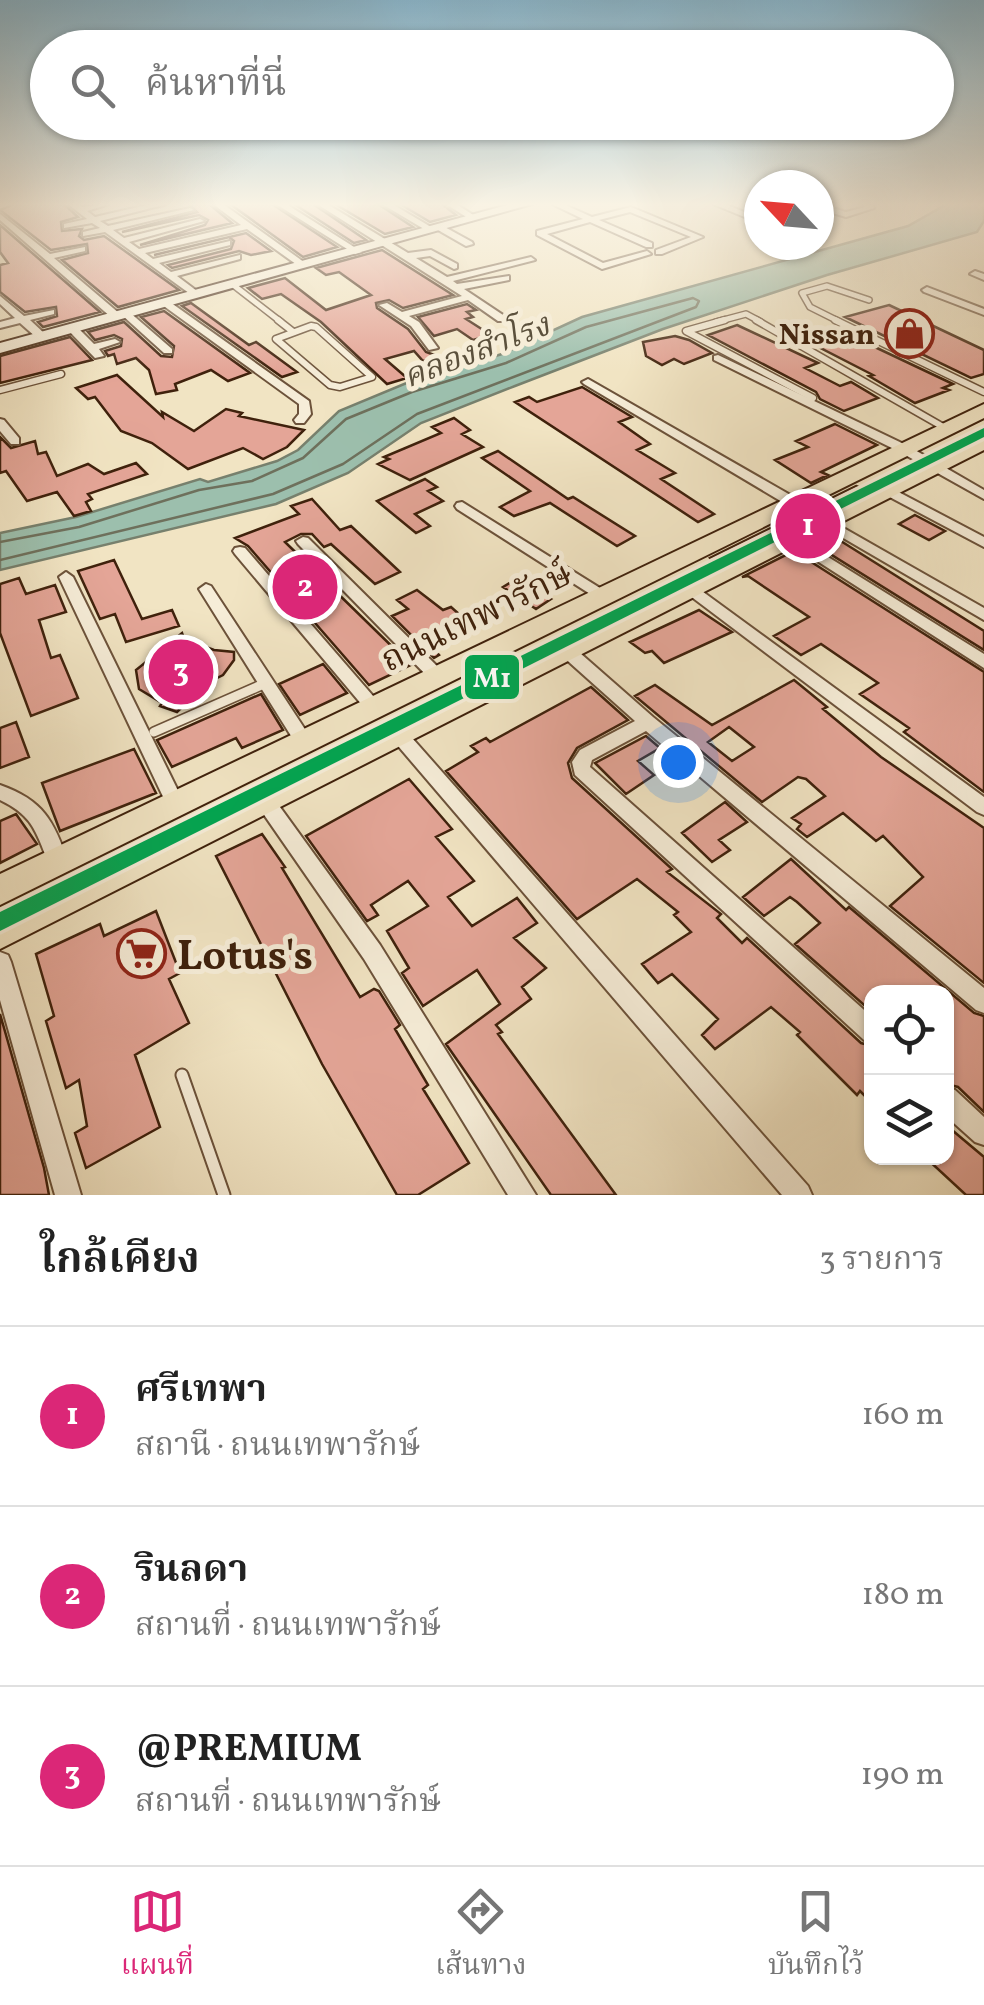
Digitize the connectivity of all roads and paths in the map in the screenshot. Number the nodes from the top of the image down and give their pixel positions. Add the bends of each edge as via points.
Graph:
1 (54, 260) edge
2 (149, 260) edge
3 (160, 260) edge
4 (226, 260) edge
5 (296, 260) edge
6 (325, 260) edge
7 (414, 260) edge
8 (443, 260) edge
9 (532, 260) dead end
10 (590, 260) edge
11 (620, 260) edge
12 (151, 262) junction
13 (303, 265) junction
14 (454, 266) dead end
15 (168, 274) junction
16 (506, 278) dead end
17 (446, 280) junction
18 (232, 284) junction
19 (456, 287) junction
20 (927, 290) dead end
21 (196, 294) junction
22 (470, 297) junction
23 (0, 299) edge
24 (869, 300) dead end
25 (164, 302) junction
26 (384, 305) dead end
27 (51, 312) dead end
28 (984, 312) edge
29 (120, 314) junction
30 (401, 315) junction
31 (502, 318) dead end
32 (21, 320) junction
33 (0, 325) edge
34 (72, 328) junction
35 (292, 331) junction
36 (40, 336) junction
37 (115, 342) dead end
38 (0, 348) edge
39 (433, 348) dead end
40 (168, 351) dead end
41 (718, 358) dead end
42 (61, 374) dead end
43 (588, 382) dead end
44 (0, 390) edge
45 (984, 392) edge
46 (813, 398) dead end
47 (984, 410) edge
48 (300, 420) dead end
49 (0, 423) edge
50 (944, 428) junction
51 (15, 442) dead end
52 (984, 442) edge
53 (904, 449) junction
54 (932, 468) junction
55 (889, 490) junction
56 (984, 495) edge
57 (794, 502) junction
58 (462, 506) dead end
59 (826, 522) junction
60 (792, 538) junction
61 (303, 541) dead end
62 (984, 543) edge
63 (240, 551) dead end
64 (66, 577) dead end
65 (206, 588) dead end
66 (690, 589) junction
67 (603, 596) junction
68 (984, 615) edge
69 (566, 650) junction
70 (984, 662) edge
71 (437, 676) junction
72 (266, 683) junction
73 (374, 708) junction
74 (647, 722) junction
75 (154, 732) dead end
76 (399, 735) junction
77 (304, 742) junction
78 (0, 792) edge
79 (265, 802) junction
80 (176, 805) junction
81 (984, 807) edge
82 (58, 862) junction
83 (0, 890) edge
84 (0, 932) edge
85 (0, 962) edge
86 (984, 1002) edge
87 (864, 1025) edge
88 (182, 1075) dead end
89 (954, 1107) edge
90 (984, 1133) edge
91 (68, 1195) edge
92 (224, 1195) edge
93 (523, 1195) edge
94 (799, 1195) edge

1 - 29 street
2 - 12 street
3 - 12 street
4 - 15 street
5 - 13 street
6 - 13 main road
7 - 17 street
8 - 14 street
9 - 17 street
10 - 11 street via 602,266
12 - 15 street
13 - 18 main road
15 - 21 street
16 - 19 street
17 - 19 street
18 - 21 main road
18 - 35 lane
19 - 22 street
20 - 28 street
21 - 25 main road
22 - 30 street
22 - 31 street
23 - 32 street
24 - 45 lane via 831,284 802,292 825,315
25 - 29 main road
25 - 48 street via 305,403
26 - 30 street
27 - 32 street
29 - 34 main road
29 - 40 street
30 - 39 street
32 - 33 street
32 - 36 street
34 - 36 main road
34 - 37 street via 96,352
35 - 35 lane via 277,341 330,385 372,377 316,327
36 - 38 main road
41 - 53 street
42 - 44 lane
43 - 57 street
46 - 50 lane via 686,331 746,314
47 - 50 main road, ถนนเทพารักษ์
49 - 51 street
50 - 53 main road, ถนนเทพารักษ์
52 - 54 main road, ถนนเทพารักษ์
53 - 54 street
53 - 57 main road, ถนนเทพารักษ์
54 - 55 main road, ถนนเทพารักษ์
54 - 56 street
55 - 59 main road, ถนนเทพารักษ์
55 - 62 street
57 - 67 main road, ถนนเทพารักษ์
58 - 67 street
59 - 60 main road, ถนนเทพารักษ์
59 - 68 street
60 - 66 main road, ถนนเทพารักษ์
60 - 70 street
61 - 71 street
63 - 73 street
64 - 80 street
65 - 72 street
66 - 69 main road, ถนนเทพารักษ์
66 - 81 street
67 - 71 main road, ถนนเทพารักษ์
69 - 74 street
69 - 76 main road, ถนนเทพารักษ์
71 - 73 main road, ถนนเทพารักษ์
72 - 75 lane
72 - 77 street
73 - 77 main road, ถนนเทพารักษ์
74 - 86 street
74 - 87 street via 586,755 581,770
76 - 79 main road, ถนนเทพารักษ์
76 - 94 street
77 - 80 main road, ถนนเทพารักษ์
78 - 82 street via 45,821
79 - 84 main road, ถนนเทพารักษ์
79 - 93 street via 372,952
80 - 82 main road, ถนนเทพารักษ์
82 - 83 main road, ถนนเทพารักษ์
85 - 91 street
88 - 92 lane
89 - 90 street

